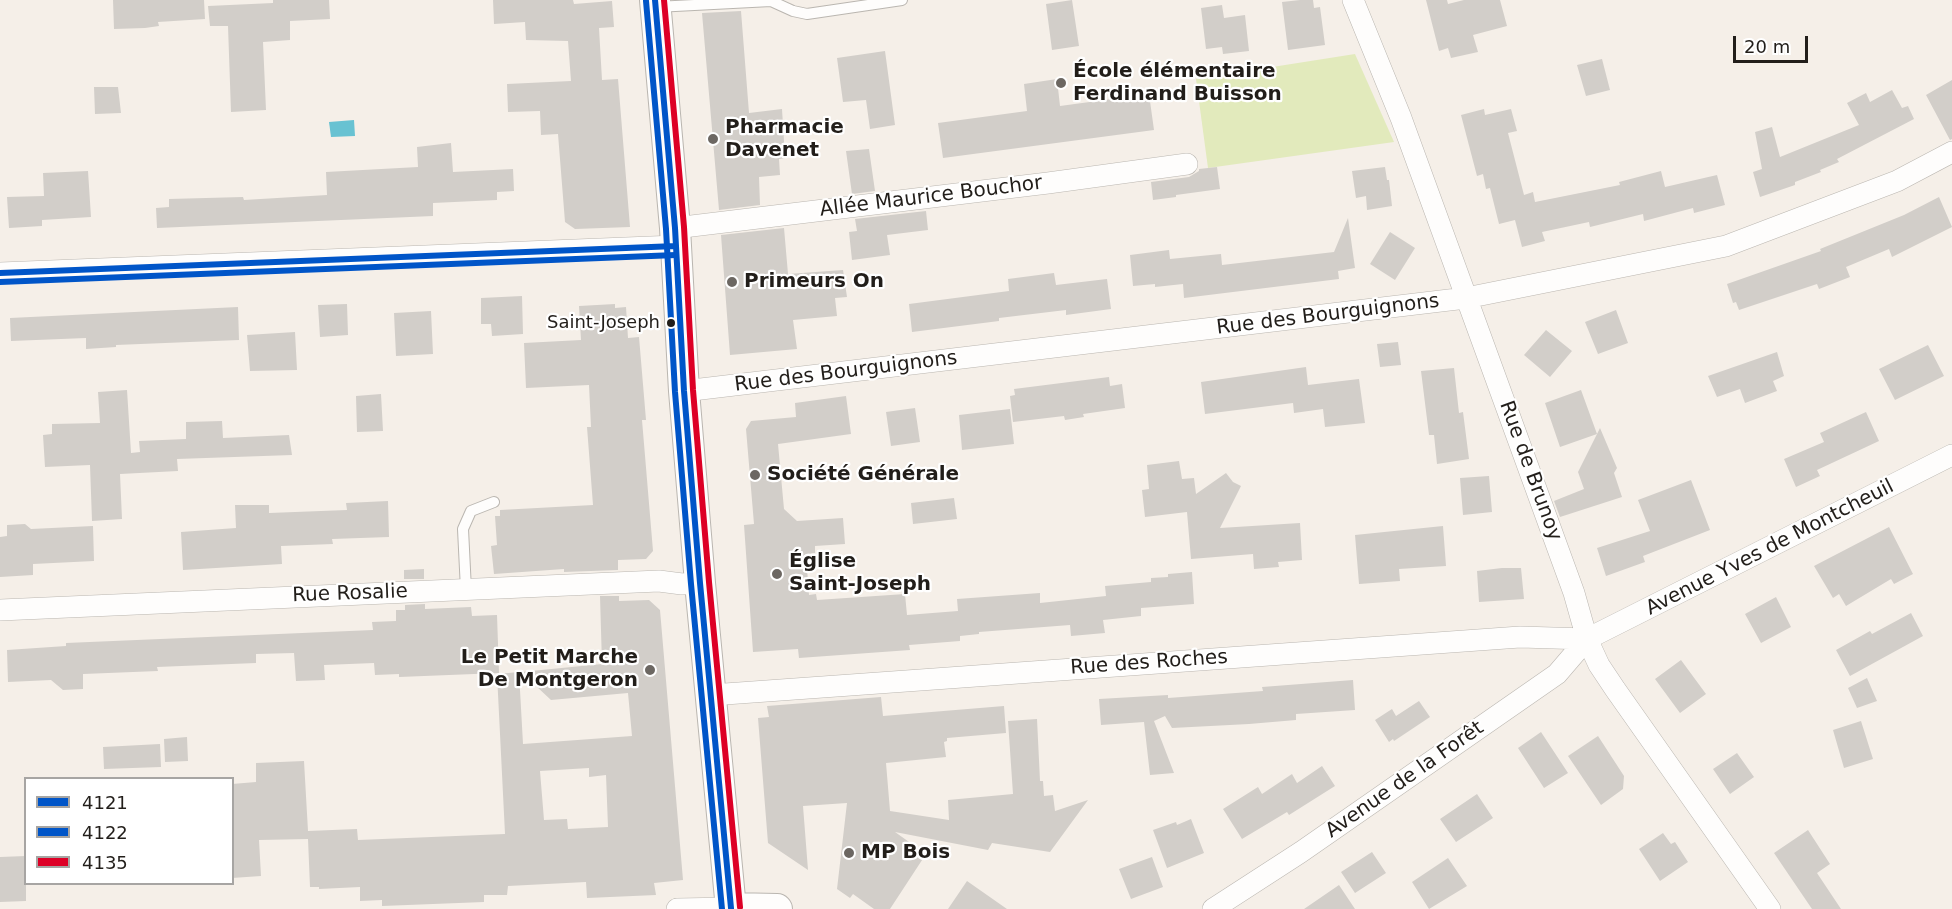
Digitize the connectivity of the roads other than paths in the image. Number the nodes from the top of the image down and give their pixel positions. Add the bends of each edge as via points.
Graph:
1 (902, 0) edge
2 (1353, 0) edge
3 (656, 3) edge
4 (1952, 152) edge
5 (1187, 164) dead end
6 (676, 237) junction
7 (0, 273) edge
8 (1466, 298) junction
9 (684, 391) junction
10 (1952, 455) edge
11 (494, 502) dead end
12 (700, 583) junction
13 (466, 590) junction
14 (0, 610) edge
15 (1587, 639) junction
16 (711, 694) junction
17 (677, 909) edge
18 (731, 909) edge
19 (777, 909) edge
20 (1213, 909) edge
21 (1770, 909) edge

1 - 3 lane via 807,14 771,1
2 - 8 street, Rue de Brunoy via 1401,118
3 - 6 main road
4 - 8 street, Rue des Bourguignons via 1897,181 1726,246
5 - 6 street, Allée Maurice Bouchor
6 - 7 street, Allée Maurice Bouchor
6 - 9 main road
8 - 9 street, Rue des Bourguignons
8 - 15 street, Rue de Brunoy via 1574,593
9 - 12 main road
10 - 15 street, Avenue Yves de Montcheuil
11 - 13 lane via 471,511 463,529
12 - 13 street, Rue Rosalie via 659,581
12 - 16 main road
13 - 14 street, Rue Rosalie
15 - 16 street, Rue des Roches via 1520,636
15 - 20 street, Avenue de la Forêt via 1557,674
15 - 21 street, Rue de Brunoy via 1615,689
16 - 18 main road
17 - 18 street
18 - 19 main road

